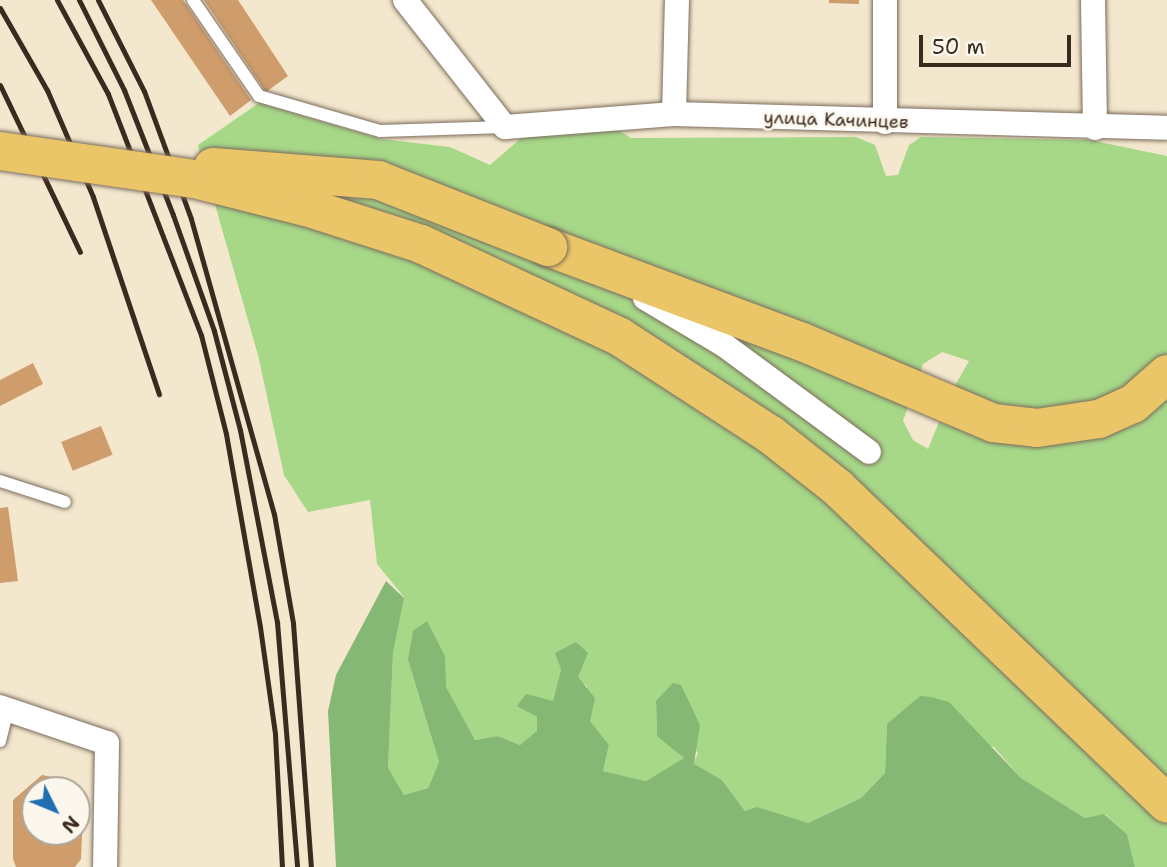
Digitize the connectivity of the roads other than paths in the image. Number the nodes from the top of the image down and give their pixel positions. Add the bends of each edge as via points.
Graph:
1 (193, 0) edge
2 (405, 0) edge
3 (677, 0) edge
4 (885, 0) edge
5 (1093, 0) edge
6 (674, 114) junction
7 (885, 122) junction
8 (505, 127) junction
9 (1095, 128) junction
10 (1167, 128) edge
11 (0, 151) edge
12 (89, 161) junction
13 (548, 247) junction
14 (1167, 374) edge
15 (869, 452) dead end
16 (0, 481) edge
17 (65, 502) dead end
18 (4, 709) edge
19 (0, 741) edge
20 (1167, 804) edge
21 (105, 867) edge

1 - 8 lane via 259,96 380,131
2 - 8 street
3 - 6 street
4 - 7 street
5 - 9 street
6 - 7 street, улица Качинцев
6 - 8 street, улица Качинцев
7 - 9 street, улица Качинцев
9 - 10 street, улица Качинцев
11 - 12 main road, bridge
12 - 13 main road, bridge via 317,171 378,180
12 - 20 main road, bridge via 195,179 421,244 620,337 699,385 838,488
13 - 14 main road via 800,341 938,402 1014,426 1079,424 1133,404
13 - 15 street via 724,345
16 - 17 lane
18 - 19 lane
18 - 21 street via 107,743

